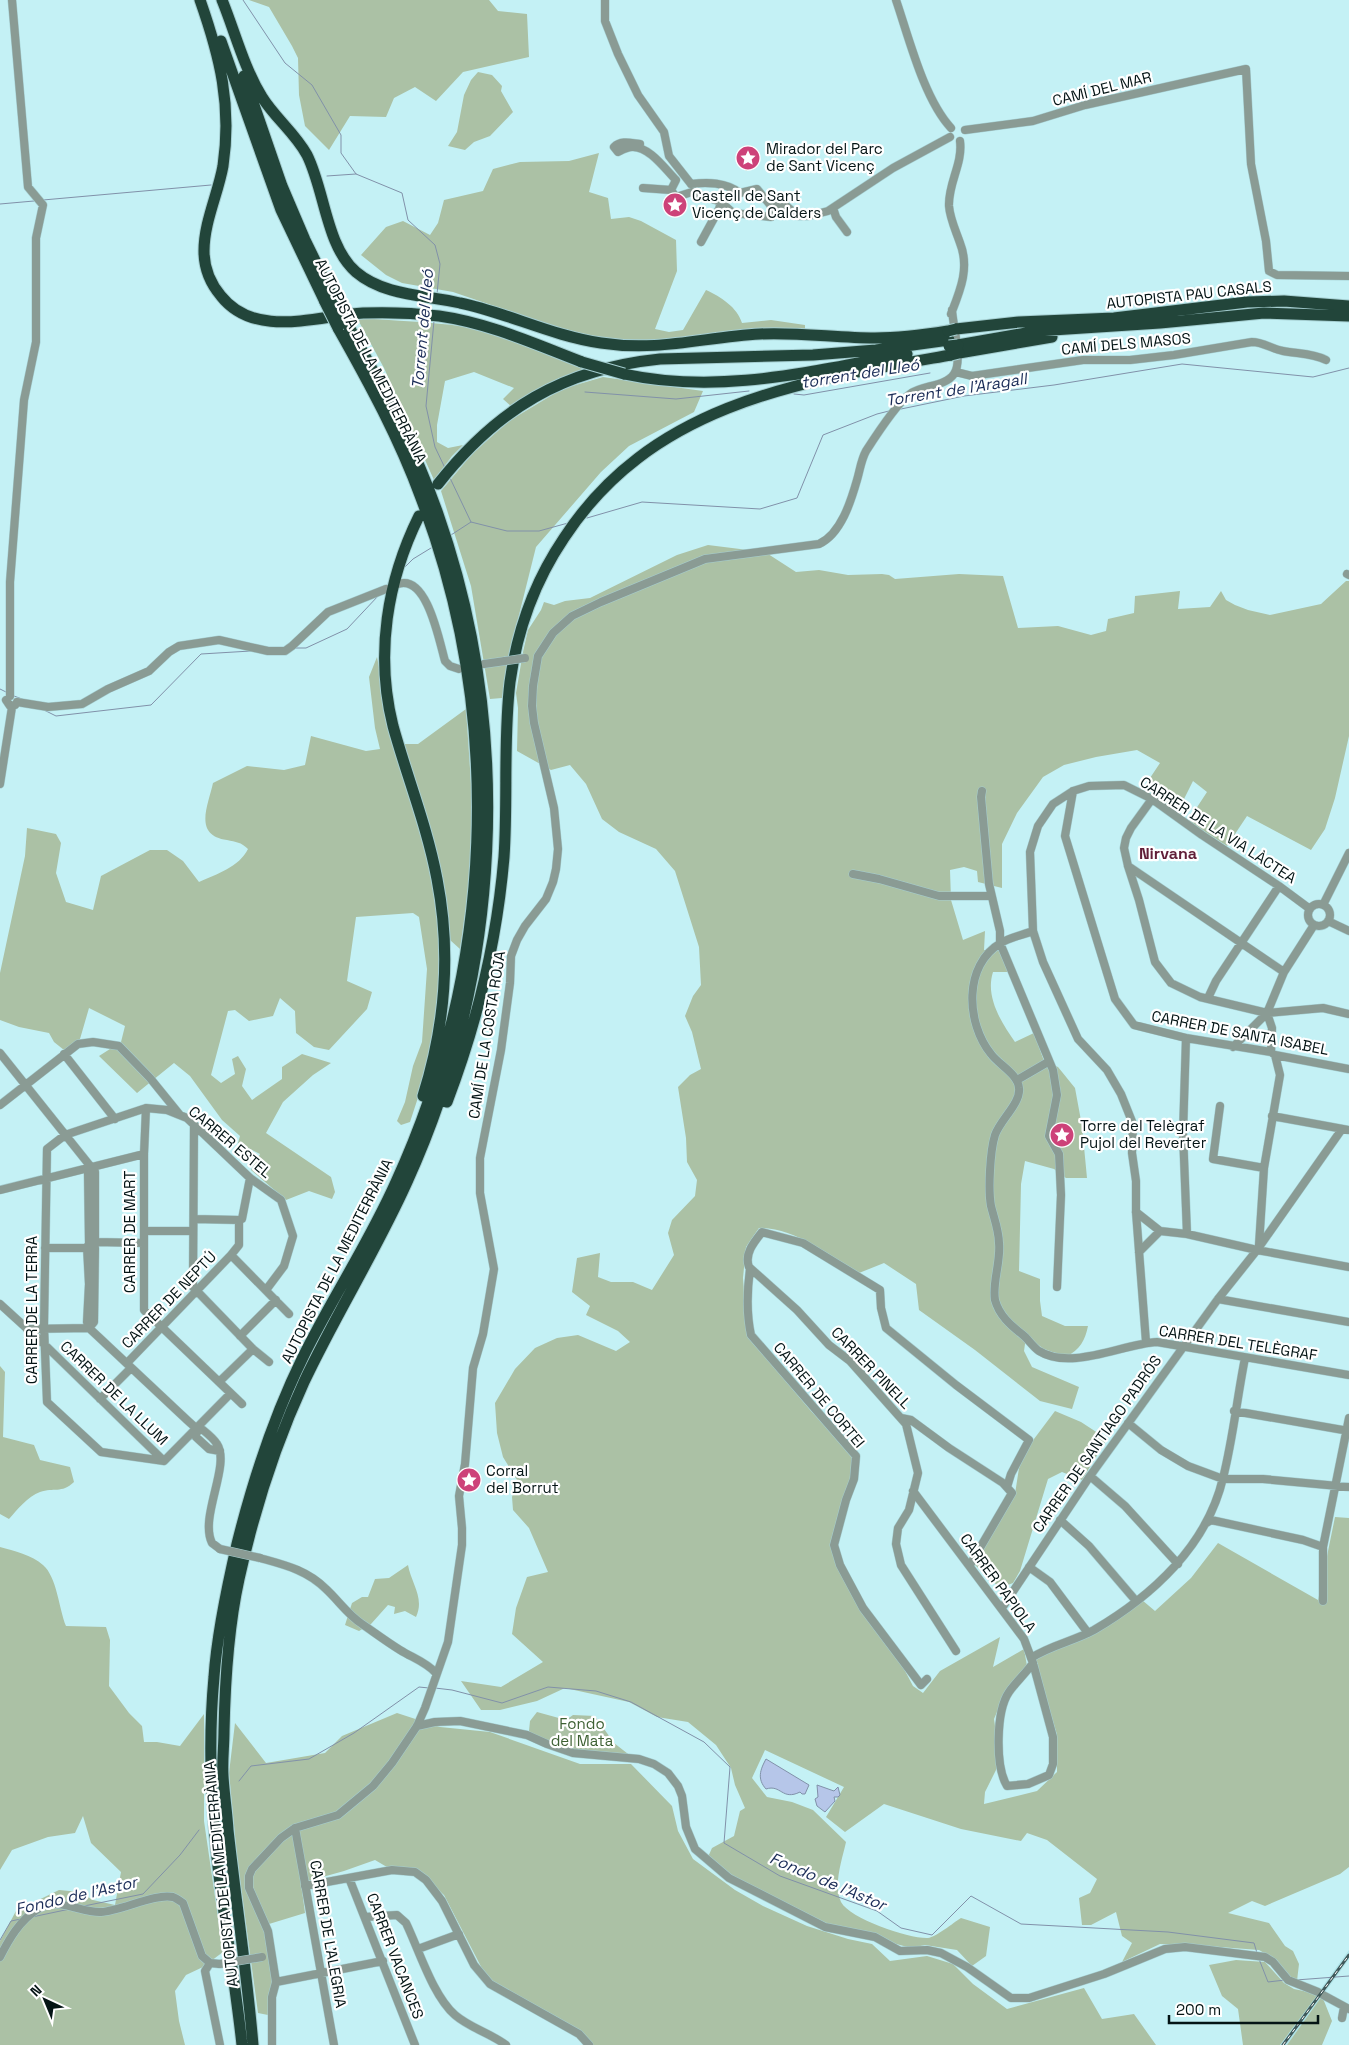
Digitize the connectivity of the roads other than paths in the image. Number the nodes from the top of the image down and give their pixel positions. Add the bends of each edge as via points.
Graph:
1 (12, 0) edge
2 (200, 0) edge
3 (205, 0) edge
4 (216, 0) edge
5 (222, 0) edge
6 (604, 0) edge
7 (896, 0) edge
8 (951, 128) junction
9 (965, 130) junction
10 (950, 138) junction
11 (960, 141) junction
12 (640, 144) dead end
13 (718, 184) junction
14 (643, 188) dead end
15 (691, 188) junction
16 (671, 190) junction
17 (721, 202) junction
18 (772, 207) junction
19 (833, 208) junction
20 (847, 232) dead end
21 (700, 242) dead end
22 (1349, 276) edge
23 (329, 301) junction
24 (1349, 306) edge
25 (1349, 316) edge
26 (344, 327) junction
27 (953, 342) junction
28 (1326, 360) dead end
29 (956, 371) junction
30 (438, 484) dead end
31 (419, 516) dead end
32 (398, 584) dead end
33 (386, 589) dead end
34 (4, 603) edge
35 (538, 656) junction
36 (484, 664) dead end
37 (459, 669) dead end
38 (5, 698) edge
39 (15, 704) junction
40 (1, 772) edge
41 (0, 784) edge
42 (982, 791) dead end
43 (1073, 791) junction
44 (1152, 799) junction
45 (1349, 853) edge
46 (1128, 866) junction
47 (853, 874) dead end
48 (1279, 886) junction
49 (991, 896) junction
50 (1323, 905) junction
51 (1310, 908) junction
52 (1328, 921) junction
53 (1314, 925) junction
54 (1033, 931) junction
55 (1349, 931) edge
56 (1000, 943) junction
57 (1241, 943) junction
58 (1284, 972) junction
59 (1208, 998) junction
60 (1267, 1013) junction
61 (1349, 1014) edge
62 (1186, 1038) junction
63 (1233, 1047) junction
64 (0, 1054) edge
65 (64, 1054) junction
66 (1273, 1054) junction
67 (1048, 1062) junction
68 (1349, 1069) edge
69 (1017, 1080) junction
70 (25, 1085) junction
71 (0, 1105) edge
72 (1220, 1106) dead end
73 (146, 1108) junction
74 (182, 1116) junction
75 (1272, 1116) junction
76 (115, 1119) junction
77 (194, 1126) junction
78 (1346, 1129) edge
79 (65, 1135) junction
80 (144, 1154) junction
81 (1264, 1168) junction
82 (91, 1169) junction
83 (250, 1178) junction
84 (46, 1179) junction
85 (0, 1190) edge
86 (398, 1202) junction
87 (1136, 1212) junction
88 (194, 1218) junction
89 (239, 1220) junction
90 (144, 1231) junction
91 (193, 1231) junction
92 (1160, 1231) junction
93 (1187, 1234) junction
94 (144, 1244) junction
95 (92, 1246) junction
96 (46, 1248) junction
97 (1258, 1248) junction
98 (1139, 1252) junction
99 (231, 1255) junction
100 (749, 1265) junction
101 (1349, 1267) edge
102 (1057, 1287) dead end
103 (266, 1290) junction
104 (196, 1291) junction
105 (336, 1293) junction
106 (1218, 1299) junction
107 (276, 1300) junction
108 (0, 1304) edge
109 (289, 1314) dead end
110 (1349, 1322) edge
111 (161, 1326) junction
112 (44, 1328) junction
113 (89, 1328) junction
114 (27, 1329) junction
115 (240, 1336) junction
116 (1146, 1342) junction
117 (45, 1345) junction
118 (1183, 1347) junction
119 (253, 1349) junction
120 (1245, 1358) junction
121 (268, 1362) dead end
122 (129, 1366) junction
123 (1349, 1375) edge
124 (219, 1382) junction
125 (230, 1394) junction
126 (100, 1399) junction
127 (242, 1404) dead end
128 (1234, 1411) junction
129 (901, 1418) junction
130 (1349, 1418) edge
131 (1128, 1423) junction
132 (197, 1429) junction
133 (1348, 1430) edge
134 (164, 1461) junction
135 (1090, 1476) junction
136 (1223, 1479) junction
137 (1335, 1486) junction
138 (1349, 1488) edge
139 (1009, 1490) junction
140 (913, 1491) junction
141 (1060, 1520) junction
142 (1205, 1524) junction
143 (1323, 1546) junction
144 (1178, 1564) junction
145 (970, 1566) junction
146 (1029, 1567) junction
147 (1136, 1601) junction
148 (1323, 1601) dead end
149 (1002, 1608) junction
150 (1088, 1632) junction
151 (956, 1650) dead end
152 (1032, 1660) junction
153 (436, 1673) junction
154 (927, 1679) dead end
155 (417, 1726) junction
156 (295, 1828) junction
157 (349, 1878) junction
158 (305, 1886) junction
159 (365, 1917) junction
160 (459, 1934) junction
161 (418, 1949) junction
162 (272, 1955) junction
163 (0, 1957) edge
164 (383, 1961) junction
165 (210, 1963) junction
166 (322, 1974) junction
167 (276, 1982) junction
168 (1346, 2008) edge
169 (271, 2016) junction
170 (1342, 2018) dead end
171 (220, 2045) edge
172 (242, 2045) edge
173 (252, 2045) edge
174 (272, 2045) edge
175 (278, 2045) edge
176 (334, 2045) edge
177 (415, 2045) edge
178 (506, 2045) edge
179 (589, 2045) edge

1 - 34 street via 28,188 43,205 36,238 36,342 24,400
2 - 27 highway, bridge via 218,53 226,114 223,166 208,228 205,259 211,280 227,303 239,312 275,322 374,313 450,318 503,331 582,362 624,374 682,383 747,381
3 - 23 highway, AUTOPISTA DE LA MEDITERRÀNIA via 294,241
4 - 23 highway, AUTOPISTA DE LA MEDITERRÀNIA via 281,185
5 - 27 highway via 253,81 263,99 300,142 314,170 340,252 355,271 376,284 395,291 476,307 571,337 617,345 658,347 759,334
6 - 15 street via 605,21 638,95 664,132 669,156
7 - 8 street via 937,110
8 - 9 street via 958,125
8 - 10 street
9 - 11 street
9 - 22 street, CAMÍ DEL MAR via 1033,121 1085,105 1246,69 1251,164 1269,271 1277,275
10 - 11 street
10 - 19 street via 879,177
11 - 29 street via 960,157 949,207 963,250 964,264 962,285 948,325
12 - 16 street via 625,142 614,147 618,152 638,147 651,155 676,180
13 - 15 street via 708,182
13 - 17 street
13 - 18 street via 740,193 757,189
14 - 16 street
15 - 16 street via 676,197
15 - 17 street
17 - 18 street via 733,213 771,217
17 - 21 street
18 - 19 street via 784,204 798,216 810,216
19 - 20 street
23 - 26 highway, AUTOPISTA DE LA MEDITERRÀNIA, bridge
24 - 27 highway, AUTOPISTA PAU CASALS via 1247,302 1114,318 1031,322
25 - 27 highway, AUTOPISTA PAU CASALS via 1264,313
26 - 86 highway, AUTOPISTA DE LA MEDITERRÀNIA via 406,435 446,539 471,637 482,703 487,762 485,892 470,988 437,1109
26 - 105 highway, AUTOPISTA DE LA MEDITERRÀNIA via 422,498 443,564 458,620 469,686 477,762 478,812 477,862 469,937 442,1060 397,1182
27 - 30 highway via 822,355 635,362 596,371 550,389 508,414 469,447
27 - 86 highway via 799,384 707,416 663,440 628,466 596,496 565,536 531,600 512,669 503,866 485,982 464,1054 434,1136
28 - 29 street, CAMÍ DELS MASOS via 1252,342 1130,360 1083,360 972,376
29 - 35 street, CAMÍ DE LA COSTA ROJA via 945,381 914,391 901,402 864,455 845,512 835,530 822,542 705,559 572,616 552,632
31 - 105 highway via 402,552 392,588 386,625 385,670 393,724 427,832 438,881 444,941 442,1010 434,1059 418,1114
32 - 37 street via 409,583 420,590 445,661
33 - 39 street via 328,612 285,651 268,651 219,640 179,646 149,671 82,704
34 - 38 street
35 - 36 street, bridge
35 - 153 street, CAMÍ DE LA COSTA ROJA via 532,706 556,817 556,869 546,899 521,933 511,956 501,1050 480,1158 480,1192 494,1269 483,1334 473,1368 459,1496 462,1545 454,1603 448,1642
38 - 39 street via 16,697
39 - 40 street
40 - 41 street
42 - 49 street via 980,797
43 - 44 street, CARRER DE LA VIA LÀCTEA via 1089,786 1124,785
43 - 54 street, CARRER DE LA VIA LÀCTEA via 1053,804 1038,826 1030,852
43 - 62 street, CARRER DE SANTA ISABEL via 1066,836 1115,999 1134,1025
44 - 46 street via 1126,838 1124,848
44 - 48 street, CARRER DE LA VIA LÀCTEA
45 - 50 street
46 - 57 street
46 - 59 street via 1155,962 1171,983
47 - 49 street via 939,896
48 - 51 street, CARRER DE LA VIA LÀCTEA
48 - 57 street
49 - 56 street
50 - 51 street via 1316,904
50 - 52 street via 1330,913
51 - 53 street via 1308,917
52 - 53 street
52 - 55 street
53 - 58 street
54 - 56 street
54 - 87 street, CARRER DE LA VIA LÀCTEA via 1043,962 1078,1039 1107,1070 1133,1124
56 - 67 street
56 - 69 street via 982,960 972,987 972,1003 975,1026 990,1054
57 - 58 street
57 - 59 street
58 - 60 street
59 - 60 street
60 - 61 street via 1323,1008
60 - 63 street
60 - 66 street via 1272,1028
62 - 63 street, CARRER DE SANTA ISABEL
62 - 93 street via 1183,1133
63 - 66 street, CARRER DE SANTA ISABEL
64 - 70 street
65 - 70 street
65 - 74 street via 78,1044 93,1042 119,1046
65 - 76 street
66 - 68 street, CARRER DE SANTA ISABEL
66 - 75 street via 1280,1075
67 - 69 street
67 - 102 street via 1053,1070 1057,1095 1050,1136 1058,1154 1061,1195
69 - 116 street, CARRER DEL TELÈGRAF via 1020,1089 1016,1101 995,1134 990,1171 991,1204 1000,1243 995,1298 999,1313 1039,1351 1060,1358 1084,1358
70 - 71 street
70 - 79 street
72 - 81 street via 1213,1159
73 - 74 street, CARRER ESTEL via 167,1110
73 - 76 street, CARRER ESTEL
73 - 80 street, CARRER DE MART
74 - 77 street, CARRER ESTEL
75 - 78 street
75 - 81 street
76 - 79 street, CARRER ESTEL
77 - 83 street, CARRER ESTEL
77 - 88 street
78 - 97 street, CARRER DE SANTIAGO PADRÓS
79 - 82 street
79 - 84 street, CARRER DE LA TERRA via 47,1150
80 - 82 street
80 - 90 street, CARRER DE MART
81 - 97 street
82 - 84 street
82 - 95 street via 95,1172
83 - 89 street via 242,1219
83 - 103 street, CARRER ESTEL via 281,1200 293,1236 284,1266
84 - 85 street
84 - 96 street, CARRER DE LA TERRA
86 - 173 highway, AUTOPISTA DE LA MEDITERRÀNIA via 327,1335 290,1413 259,1500 238,1585 225,1676 223,1776
87 - 92 street
87 - 98 street, CARRER DE LA VIA LÀCTEA
88 - 89 street
88 - 91 street
89 - 99 street via 239,1244
90 - 91 street
90 - 94 street, CARRER DE MART
91 - 104 street via 193,1287
92 - 93 street
92 - 98 street
93 - 97 street
94 - 95 street
94 - 111 street, CARRER DE MART via 144,1310
95 - 96 street
95 - 113 street via 94,1322
96 - 112 street, CARRER DE LA TERRA
97 - 101 street
97 - 106 street, CARRER DE SANTIAGO PADRÓS
98 - 116 street, CARRER DE LA VIA LÀCTEA
99 - 103 street
99 - 104 street, CARRER DE NEPTÚ
100 - 129 street, CARRER PINELL via 829,1345 850,1361
100 - 139 street via 750,1248 762,1232 773,1233 803,1243 880,1290 886,1328 1029,1440 1011,1474
100 - 154 street, CARRER DE CORTEI via 747,1320 751,1335 856,1456 854,1479 834,1545 840,1565 862,1608 887,1642 920,1685
103 - 107 street
104 - 111 street, CARRER DE NEPTÚ
104 - 115 street
105 - 172 highway, AUTOPISTA DE LA MEDITERRÀNIA via 291,1384 256,1478 228,1583 214,1676 211,1769 218,1864
106 - 110 street
106 - 118 street, CARRER DE SANTIAGO PADRÓS
107 - 109 street
107 - 115 street
108 - 114 street, CARRER DE LA LLUM
111 - 122 street, CARRER DE NEPTÚ
111 - 124 street, CARRER DE MART
112 - 113 street
112 - 114 street
112 - 117 street, CARRER DE LA TERRA
113 - 122 street
114 - 117 street, CARRER DE LA LLUM
115 - 119 street
116 - 118 street, CARRER DEL TELÈGRAF
117 - 126 street, CARRER DE LA LLUM
117 - 134 street, CARRER DE LA TERRA via 47,1402 101,1452
118 - 120 street, CARRER DEL TELÈGRAF
118 - 131 street, CARRER DE SANTIAGO PADRÓS
119 - 121 street
119 - 124 street
120 - 123 street, CARRER DEL TELÈGRAF
120 - 128 street
122 - 126 street, CARRER DE NEPTÚ
122 - 132 street
124 - 125 street, CARRER DE MART
125 - 127 street, CARRER DE MART
125 - 132 street
126 - 134 street, CARRER DE LA LLUM
128 - 133 street
128 - 136 street
129 - 139 street via 912,1420
129 - 140 street, CARRER PINELL via 906,1424 918,1473
130 - 133 street
131 - 135 street, CARRER DE SANTIAGO PADRÓS
131 - 136 street via 1161,1450 1188,1466
132 - 134 street
132 - 153 street, bridge via 204,1430 217,1444 221,1458 209,1531 212,1543 220,1549 296,1568 309,1575 361,1624 394,1647 429,1665
133 - 137 street
135 - 141 street, CARRER DE SANTIAGO PADRÓS
135 - 144 street via 1126,1506
136 - 137 street
136 - 142 street
137 - 138 street
137 - 143 street
139 - 145 street
140 - 145 street, CARRER PAPIOLA
140 - 151 street, CARRER PINELL via 909,1510 898,1528 896,1544 901,1564
141 - 146 street, CARRER DE SANTIAGO PADRÓS
141 - 147 street via 1089,1546
142 - 143 street via 1211,1520
142 - 144 street
143 - 148 street
144 - 147 street
145 - 149 street, CARRER PAPIOLA
146 - 149 street, CARRER DE SANTIAGO PADRÓS
146 - 150 street via 1050,1582
147 - 150 street
149 - 152 street, CARRER PAPIOLA via 1024,1639
150 - 152 street via 1059,1643
152 - 152 street, CARRER PAPIOLA via 1053,1736 1053,1764 1049,1775 1028,1784 1007,1786 1001,1768 999,1743 1001,1708 1008,1692
153 - 155 street, CAMÍ DE LA COSTA ROJA
155 - 156 street, CAMÍ DE LA COSTA ROJA via 392,1763 360,1798 338,1815
155 - 168 street via 460,1721 527,1735 573,1753 654,1764 668,1773 678,1786 686,1827 695,1849 729,1878 825,1927 875,1937 900,1951 940,1953 967,1967 1011,1998 1028,1998 1104,1974 1151,1953 1185,1947 1265,1957 1288,1980 1321,1993
156 - 158 street, CARRER DE L'ALEGRIA
156 - 162 street via 257,1860 249,1876 249,1888 268,1931
157 - 158 street
157 - 159 street, CARRER VACANCES
157 - 160 street via 392,1870 415,1872 426,1880 442,1901
158 - 166 street, CARRER DE L'ALEGRIA
159 - 161 street via 397,1915 406,1923
159 - 164 street, CARRER VACANCES
160 - 161 street
160 - 179 street via 474,1965 490,1984 579,2034
161 - 178 street via 446,2006 464,2022
162 - 165 street, bridge
162 - 167 street
163 - 165 street via 19,1926 38,1909 56,1904 100,1912 172,1897 183,1903 202,1956
164 - 166 street
164 - 177 street, CARRER VACANCES
165 - 171 street via 205,1970
166 - 167 street
166 - 176 street, CARRER DE L'ALEGRIA
167 - 169 street
168 - 170 street
169 - 174 street
169 - 175 street

